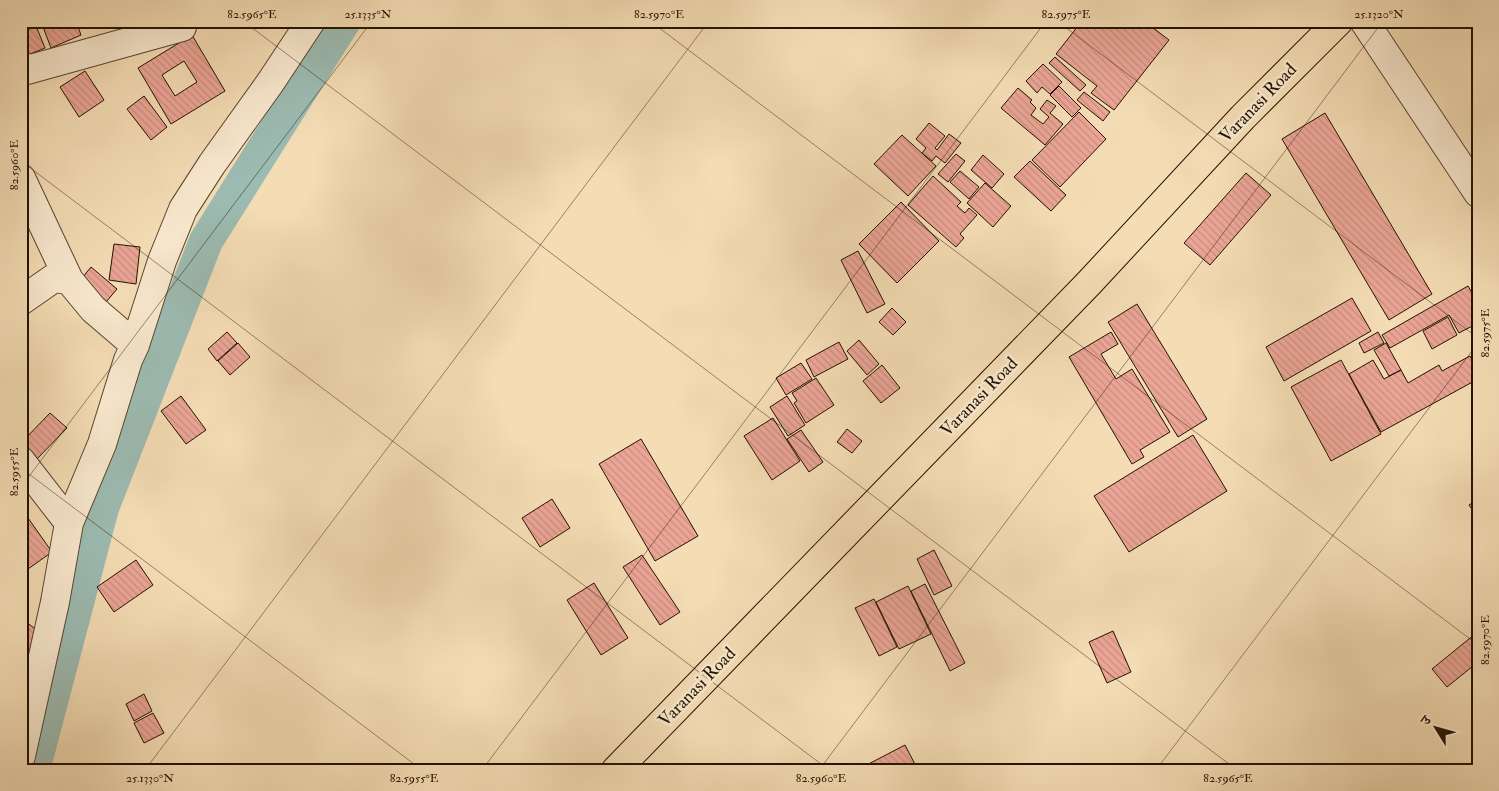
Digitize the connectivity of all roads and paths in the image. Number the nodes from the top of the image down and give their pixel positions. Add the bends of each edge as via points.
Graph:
1 (179, 21) edge
2 (311, 21) edge
3 (1339, 21) edge
4 (1364, 21) edge
5 (21, 65) edge
6 (21, 178) edge
7 (1478, 193) edge
8 (69, 280) junction
9 (21, 301) edge
10 (135, 345) junction
11 (21, 461) edge
12 (69, 523) junction
13 (21, 756) edge
14 (616, 770) edge

1 - 5 street via 182,27 27,70
2 - 10 street via 183,209 162,260
3 - 14 highway, Varanasi Road via 1243,117 1090,284
4 - 7 street
6 - 8 street
8 - 9 street via 54,278
8 - 10 street via 93,310
10 - 12 street via 102,444
11 - 12 street
12 - 13 street

